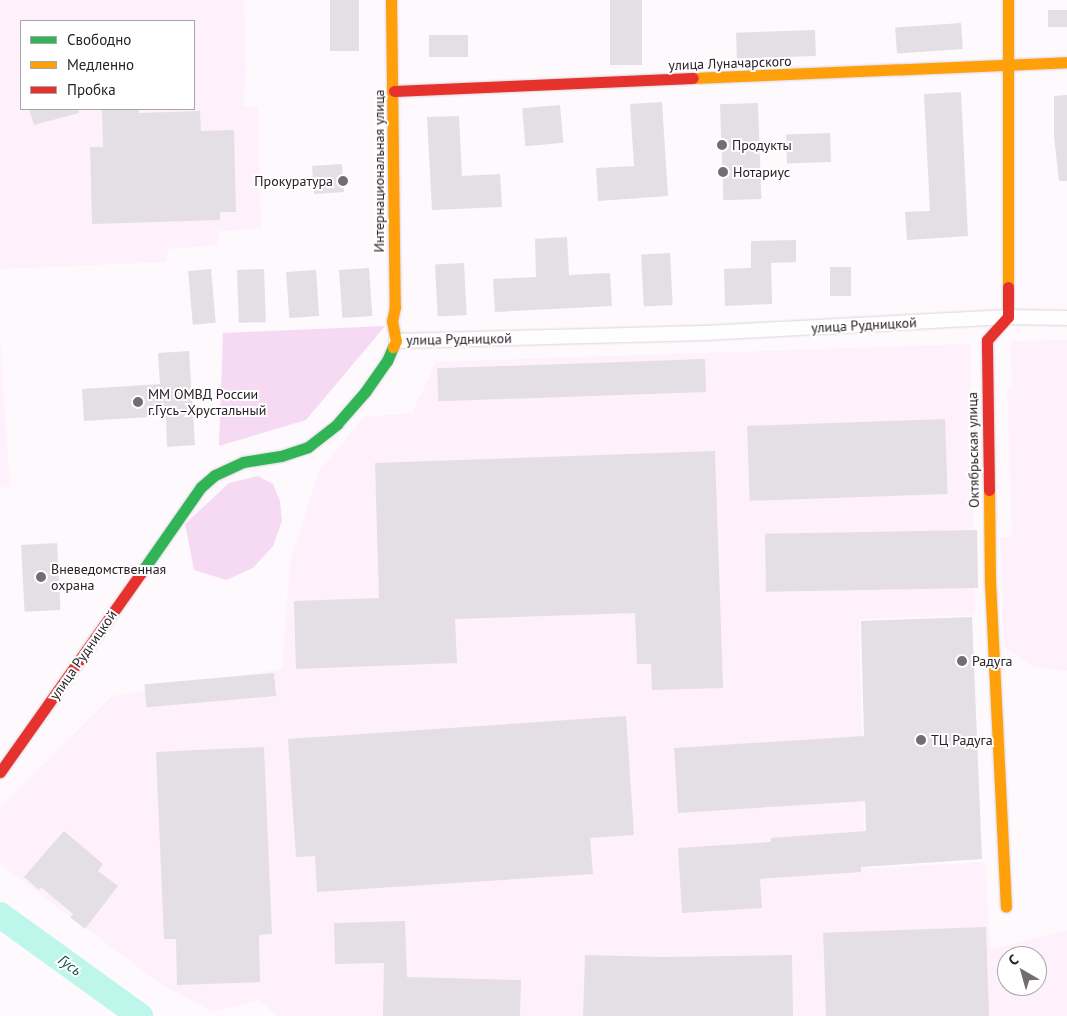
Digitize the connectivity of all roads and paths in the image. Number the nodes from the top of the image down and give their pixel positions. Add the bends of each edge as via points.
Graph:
1 (391, 0) edge
2 (1008, 0) edge
3 (1067, 62) edge
4 (1010, 66) junction
5 (394, 91) junction
6 (1008, 317) junction
7 (1067, 318) edge
8 (396, 341) junction
9 (0, 772) edge
10 (1006, 907) dead end

1 - 5 street, Интернациональная улица
2 - 4 street
3 - 4 street, улица Луначарского
4 - 5 street, улица Луначарского
4 - 6 street
5 - 8 street, Интернациональная улица via 395,307 392,321
6 - 7 street, улица Рудницкой
6 - 8 street, улица Рудницкой via 704,333
6 - 10 street, Октябрьская улица via 987,340 990,581
8 - 9 street, улица Рудницкой via 387,361 365,392 337,424 308,447 281,456 243,462 215,475 201,487

